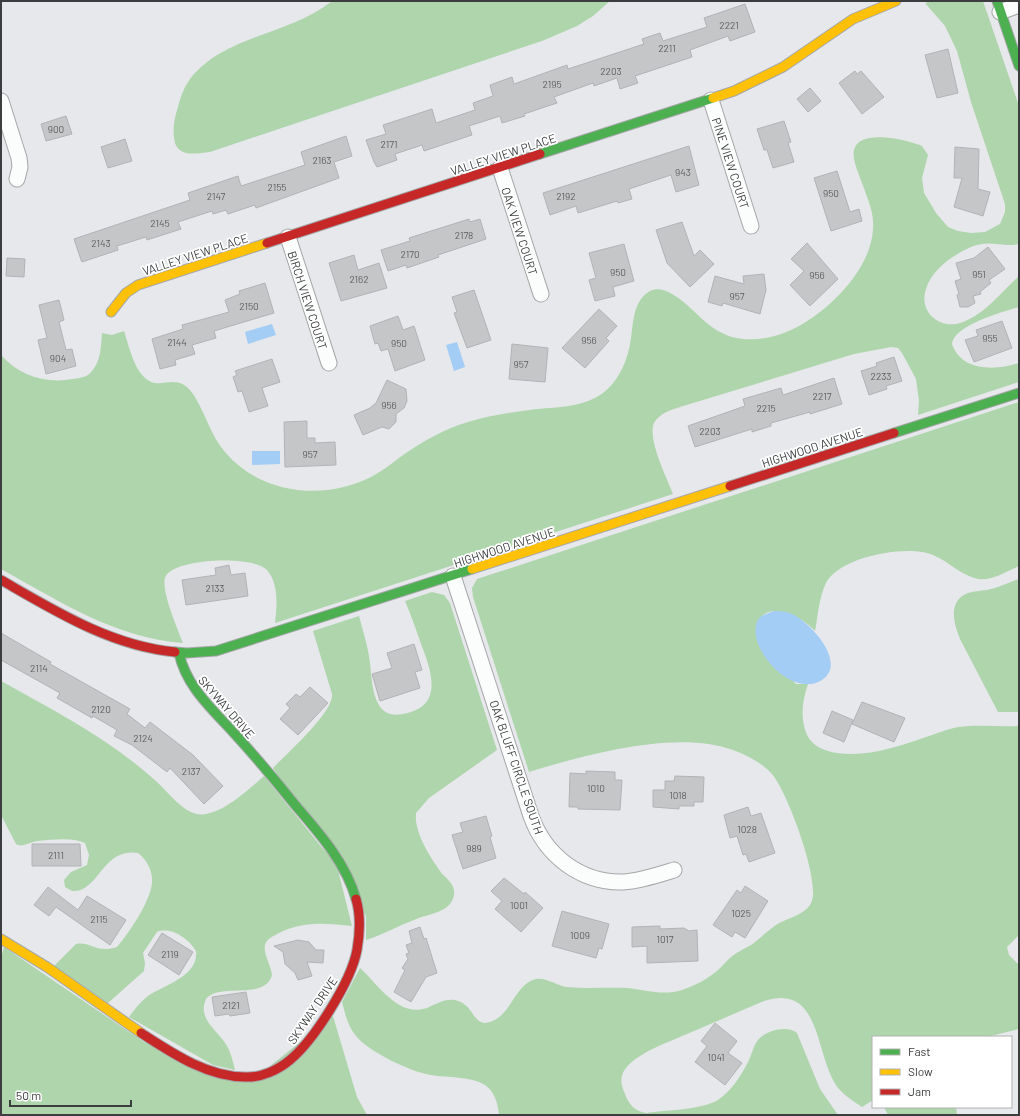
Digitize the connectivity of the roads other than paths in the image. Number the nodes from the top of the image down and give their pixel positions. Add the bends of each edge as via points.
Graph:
1 (896, 1) edge
2 (1019, 5) edge
3 (998, 6) edge
4 (1019, 66) edge
5 (1, 100) edge
6 (711, 100) junction
7 (500, 168) junction
8 (17, 178) dead end
9 (751, 226) dead end
10 (288, 237) junction
11 (541, 294) dead end
12 (111, 312) dead end
13 (329, 363) dead end
14 (1019, 393) edge
15 (453, 576) junction
16 (1, 580) edge
17 (179, 653) junction
18 (674, 870) dead end
19 (1, 939) edge

1 - 6 street, VALLEY VIEW PLACE via 869,11 846,24 776,72
2 - 3 street
3 - 4 street
5 - 8 street via 19,158
6 - 7 street, VALLEY VIEW PLACE
6 - 9 street, PINE VIEW COURT
7 - 10 street, VALLEY VIEW PLACE
7 - 11 street, OAK VIEW COURT
10 - 12 street, VALLEY VIEW PLACE via 138,285 126,293
10 - 13 street, BIRCH VIEW COURT
14 - 15 street, HIGHWOOD AVENUE
15 - 17 street, HIGHWOOD AVENUE via 239,645 206,653
15 - 18 street, OAK BLUFF CIRCLE SOUTH via 531,816 546,845 569,866 584,875 615,882 631,881
16 - 17 street, HIGHWOOD AVENUE via 101,634 142,647
17 - 19 street, SKYWAY DRIVE via 182,670 199,694 329,843 346,870 356,900 359,933 354,964 340,992 303,1046 287,1063 255,1076 226,1075 202,1068 170,1051

